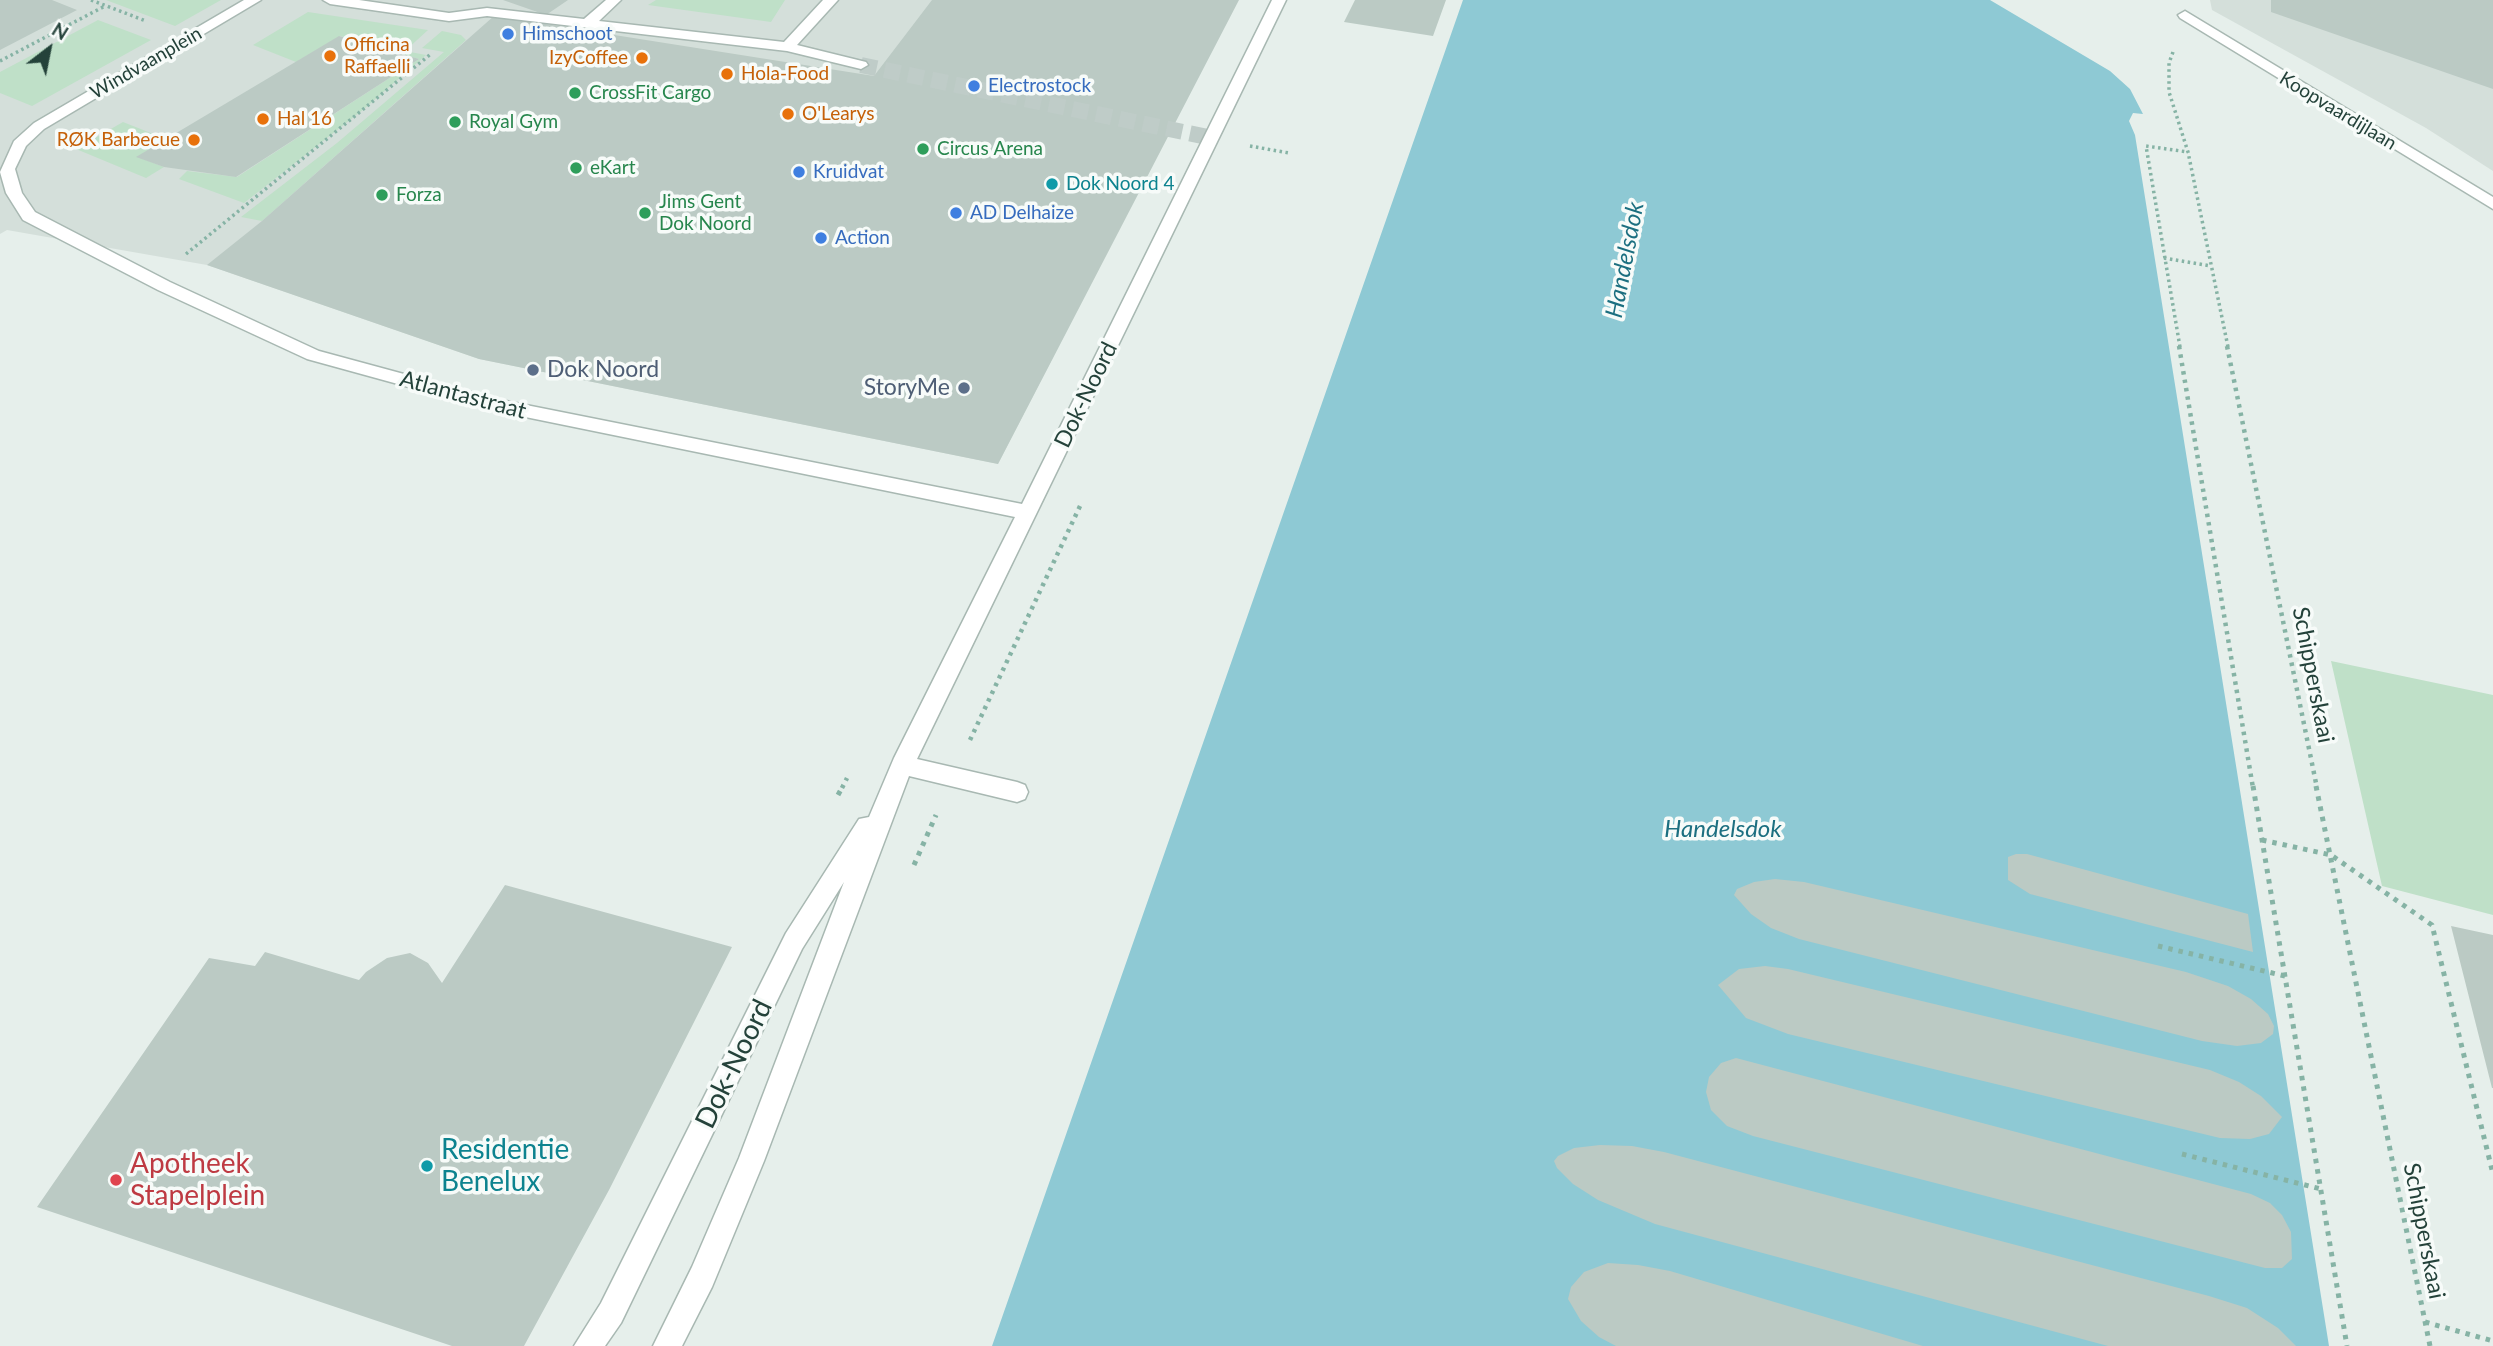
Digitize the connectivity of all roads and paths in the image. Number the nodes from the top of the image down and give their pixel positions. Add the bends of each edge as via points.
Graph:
1 (92, 0) edge
2 (254, 0) edge
3 (330, 0) edge
4 (485, 0) edge
5 (614, 0) edge
6 (831, 0) edge
7 (1279, 0) edge
8 (105, 6) junction
9 (2185, 15) joint
10 (449, 17) junction
11 (544, 19) junction
12 (587, 24) junction
13 (188, 38) junction
14 (787, 47) junction
15 (0, 61) edge
16 (861, 65) tunnel mouth
17 (38, 126) joint
18 (1252, 133) dead end
19 (2188, 152) junction
20 (1289, 153) dead end
21 (7, 197) edge
22 (2493, 204) edge
23 (2164, 258) junction
24 (2211, 266) junction
25 (152, 280) junction
26 (1084, 497) dead end
27 (1028, 512) junction
28 (902, 765) junction
29 (953, 777) junction
30 (891, 789) junction
31 (1017, 792) dead end
32 (2262, 840) junction
33 (2331, 855) junction
34 (913, 866) dead end
35 (2158, 946) dead end
36 (2285, 976) junction
37 (2182, 1154) dead end
38 (2493, 1170) edge
39 (2320, 1189) junction
40 (2425, 1322) junction
41 (2493, 1340) edge
42 (588, 1346) edge
43 (667, 1346) edge
44 (2347, 1346) edge
45 (2430, 1346) edge

1 - 8 path
2 - 13 street, Windvaanplein
3 - 10 street
4 - 11 street
5 - 12 street
6 - 14 street
7 - 27 street, Dok-Noord
8 - 13 path
8 - 15 path
9 - 19 path, Schipperskaai via 2169,63 2169,92
9 - 22 street, Koopvaardijlaan
10 - 11 street via 487,12
10 - 25 path via 413,50 434,53
11 - 12 street
12 - 14 street
13 - 17 street, Windvaanplein
14 - 16 street
17 - 21 street, Atlantastraat via 19,144 7,169
18 - 20 path via 1247,145
19 - 23 path via 2146,146
19 - 24 path, Schipperskaai
21 - 25 street, Atlantastraat via 29,216
23 - 24 path
23 - 32 path
24 - 33 path, Schipperskaai
25 - 27 street, Atlantastraat via 313,355 496,405
26 - 29 path
27 - 28 street, Dok-Noord
28 - 29 street
28 - 30 street, Dok-Noord
29 - 31 street
29 - 34 path
30 - 42 street, Dok-Noord via 794,941 611,1313
30 - 43 street, Dok-Noord via 751,1161
32 - 33 path
32 - 36 path
33 - 38 path via 2432,925
33 - 40 path, Schipperskaai
35 - 36 path
36 - 39 path
37 - 39 path
39 - 44 path
40 - 41 path
40 - 45 path, Schipperskaai

